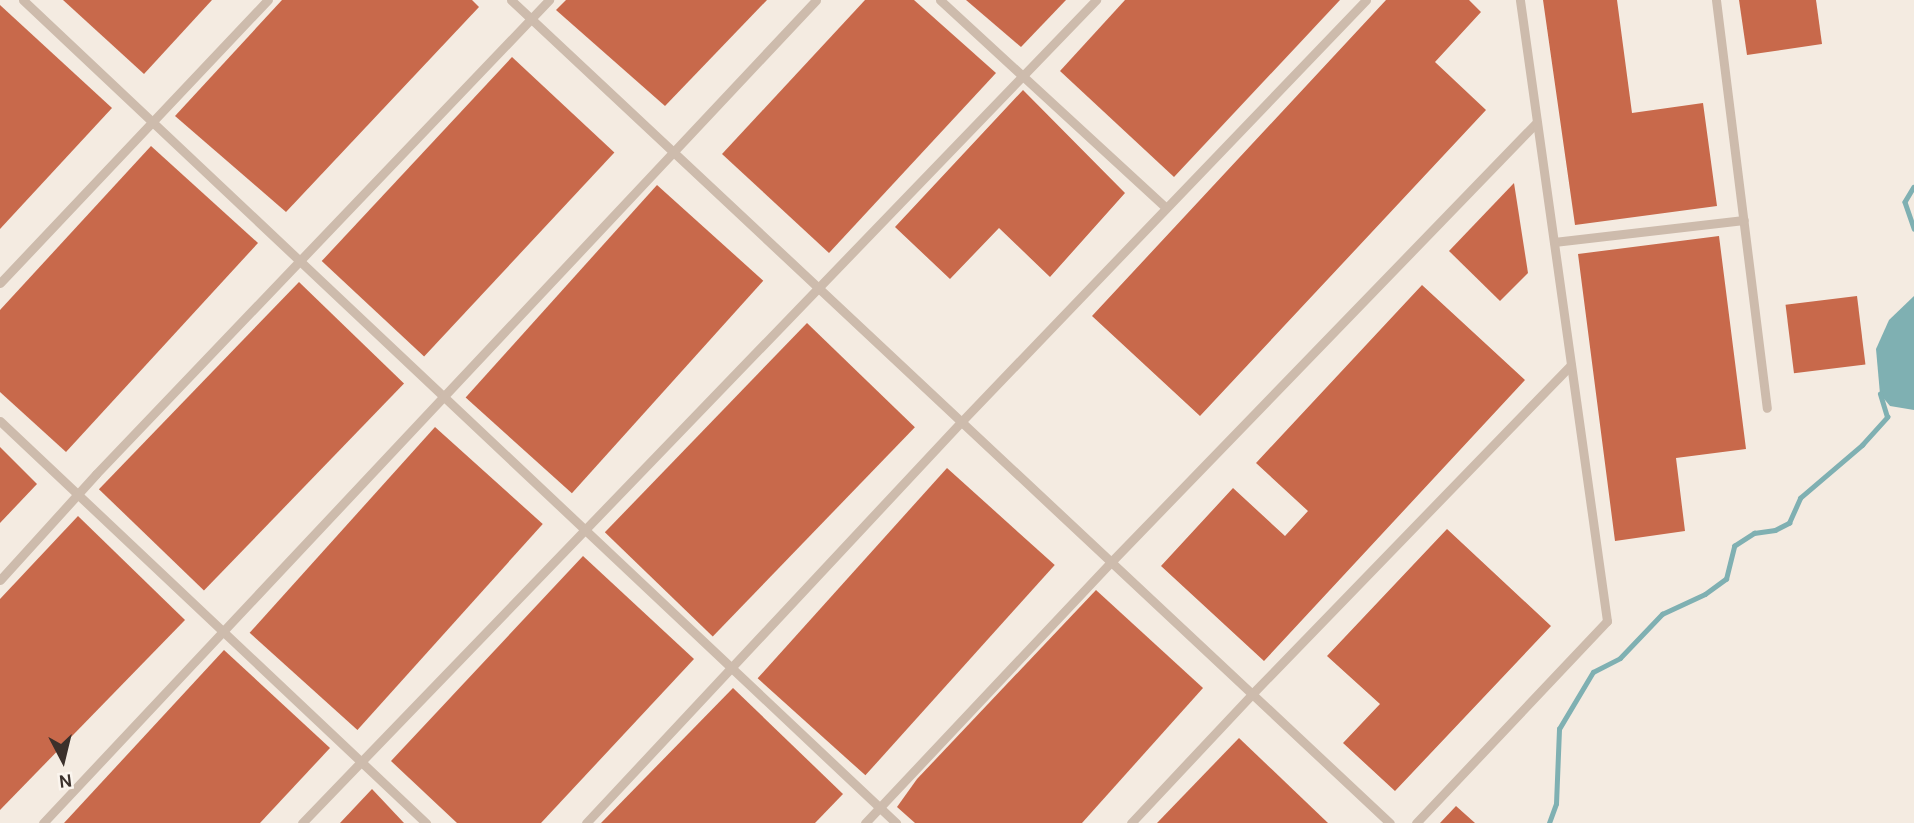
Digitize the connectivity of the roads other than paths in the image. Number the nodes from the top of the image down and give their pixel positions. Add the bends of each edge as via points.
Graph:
1 (23, 0) edge
2 (268, 0) edge
3 (511, 0) edge
4 (549, 0) edge
5 (816, 0) edge
6 (940, 0) edge
7 (1097, 0) edge
8 (1366, 0) edge
9 (1520, 0) edge
10 (1716, 0) edge
11 (531, 19) junction
12 (1023, 76) junction
13 (152, 122) junction
14 (1537, 122) junction
15 (673, 152) junction
16 (1166, 208) junction
17 (1744, 219) junction
18 (1554, 242) junction
19 (300, 261) junction
20 (0, 283) edge
21 (818, 288) junction
22 (1571, 365) junction
23 (444, 396) junction
24 (1767, 408) dead end
25 (0, 421) edge
26 (961, 422) junction
27 (78, 494) junction
28 (585, 530) junction
29 (1111, 562) junction
30 (0, 580) edge
31 (223, 632) junction
32 (731, 668) junction
33 (1252, 694) junction
34 (361, 762) junction
35 (880, 808) junction
36 (43, 823) edge
37 (302, 823) edge
38 (426, 823) edge
39 (586, 823) edge
40 (866, 823) edge
41 (896, 823) edge
42 (1131, 823) edge
43 (1390, 823) edge
44 (1416, 823) edge

1 - 13 lane
2 - 13 lane
3 - 11 lane
4 - 11 lane
5 - 15 lane
6 - 12 lane
7 - 12 lane
8 - 16 lane
9 - 14 lane
10 - 17 lane
11 - 15 lane
11 - 19 lane
12 - 16 lane
12 - 21 lane
13 - 19 lane
13 - 20 lane
14 - 18 lane
14 - 29 lane
15 - 21 lane
15 - 23 lane
16 - 26 lane
17 - 18 lane
17 - 24 lane
18 - 22 lane
19 - 23 lane
19 - 27 lane
21 - 26 lane
21 - 28 lane
22 - 33 lane
22 - 44 lane via 1607,621
23 - 28 lane
23 - 31 lane
25 - 27 lane
26 - 29 lane
26 - 32 lane
27 - 30 lane
27 - 31 lane
28 - 32 lane
28 - 34 lane
29 - 33 lane
29 - 35 lane
31 - 34 lane
31 - 36 lane
32 - 35 lane
32 - 39 lane
33 - 42 lane
33 - 43 lane
34 - 37 lane
34 - 38 lane
35 - 40 lane
35 - 41 lane

